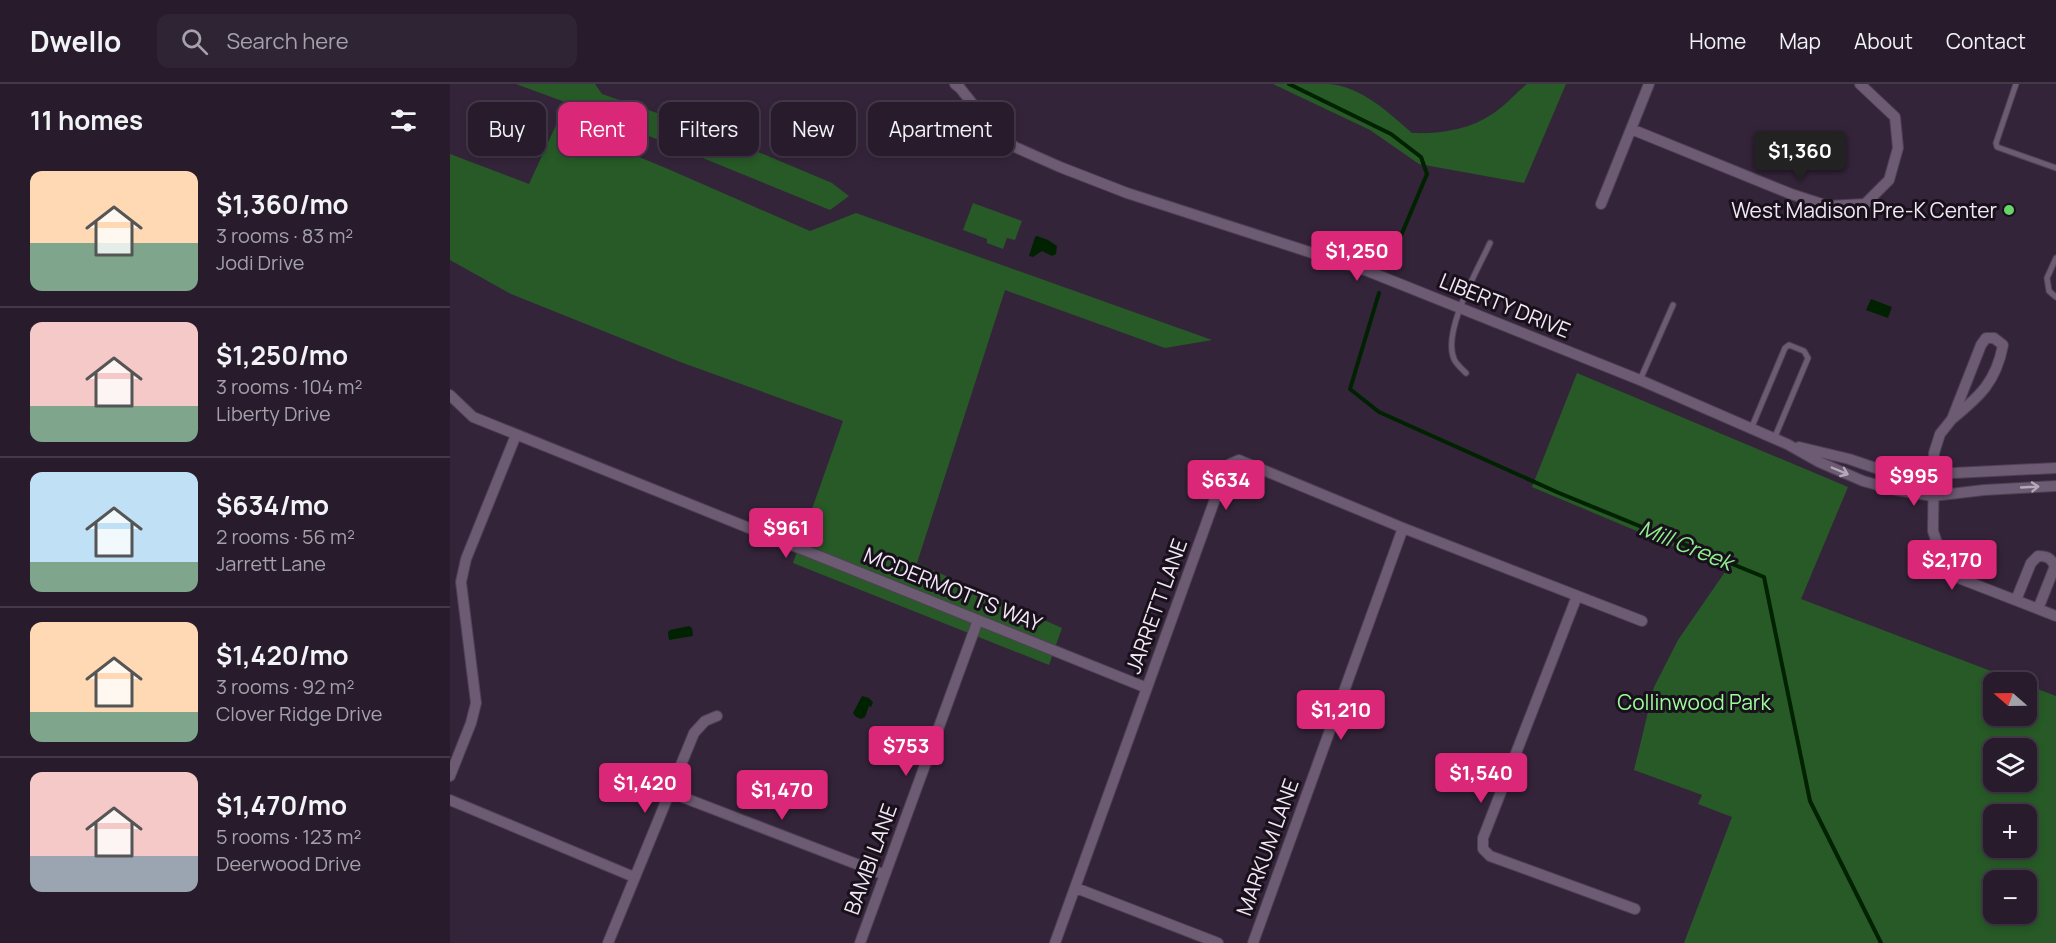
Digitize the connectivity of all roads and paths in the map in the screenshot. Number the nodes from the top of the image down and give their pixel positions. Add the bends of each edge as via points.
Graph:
1 (955, 84) edge
2 (1649, 84) edge
3 (1860, 84) edge
4 (2016, 84) edge
5 (1631, 129) junction
6 (2056, 168) edge
7 (1601, 204) dead end
8 (1490, 243) dead end
9 (2056, 258) edge
10 (2056, 297) edge
11 (1673, 305) dead end
12 (1460, 308) junction
13 (1466, 373) dead end
14 (1640, 380) junction
15 (450, 395) edge
16 (1952, 418) junction
17 (1751, 429) junction
18 (516, 435) junction
19 (1774, 439) junction
20 (1787, 444) junction
21 (2056, 468) edge
22 (1933, 475) junction
23 (2056, 486) edge
24 (1933, 496) junction
25 (1403, 528) junction
26 (1576, 596) junction
27 (2016, 600) junction
28 (2038, 609) junction
29 (2056, 616) edge
30 (978, 620) junction
31 (1642, 621) dead end
32 (1147, 688) junction
33 (717, 716) dead end
34 (450, 776) edge
35 (669, 792) junction
36 (450, 800) edge
37 (885, 875) junction
38 (634, 877) junction
39 (1076, 888) junction
40 (1635, 909) dead end
41 (608, 943) edge
42 (860, 943) edge
43 (1055, 943) edge
44 (1218, 943) edge
45 (1253, 943) edge

1 - 12 street, LIBERTY DRIVE via 994,132 1015,147 1060,167 1127,193 1365,270
2 - 5 street
3 - 5 street via 1894,117 1898,148 1889,180 1865,204 1828,206
4 - 6 lane via 1997,147
5 - 7 street
8 - 12 lane
9 - 10 lane via 2047,278 2049,291
11 - 14 lane
12 - 13 lane via 1452,336 1454,359
12 - 14 street, LIBERTY DRIVE
14 - 17 street, LIBERTY DRIVE
15 - 18 street, MCDERMOTTS WAY via 473,417
16 - 16 street via 1981,345 1986,338 1994,338 2003,345 1993,379 1982,394
16 - 22 street via 1940,434
17 - 19 street, LIBERTY DRIVE
17 - 19 lane via 1785,348 1790,345 1804,351 1808,358
18 - 30 street, MCDERMOTTS WAY
18 - 34 street via 466,559 461,582 476,703
19 - 20 street, LIBERTY DRIVE
20 - 22 street, LIBERTY DRIVE via 1887,472
20 -> 24 street, LIBERTY DRIVE via 1863,480
21 - 22 street, LIBERTY DRIVE
22 - 24 street
24 -> 23 street, LIBERTY DRIVE
24 - 27 street via 1933,531 1950,570 1961,579
25 - 26 street, JARRETT LANE
25 - 32 street, JARRETT LANE via 1239,460 1230,464
25 - 45 street, MARKUM LANE
26 - 31 street, JARRETT LANE
26 - 40 street via 1483,838 1483,849 1490,856
27 - 28 street
27 - 28 street via 2031,563 2038,556 2046,556 2055,566
28 - 29 street
30 - 32 street, MCDERMOTTS WAY
30 - 37 street, BAMBI LANE
32 - 39 street, JARRETT LANE
33 - 35 street via 705,721 694,733
35 - 37 street
35 - 38 street
36 - 38 street
37 - 42 street, BAMBI LANE
38 - 41 street
39 - 43 street, JARRETT LANE
39 - 44 street

